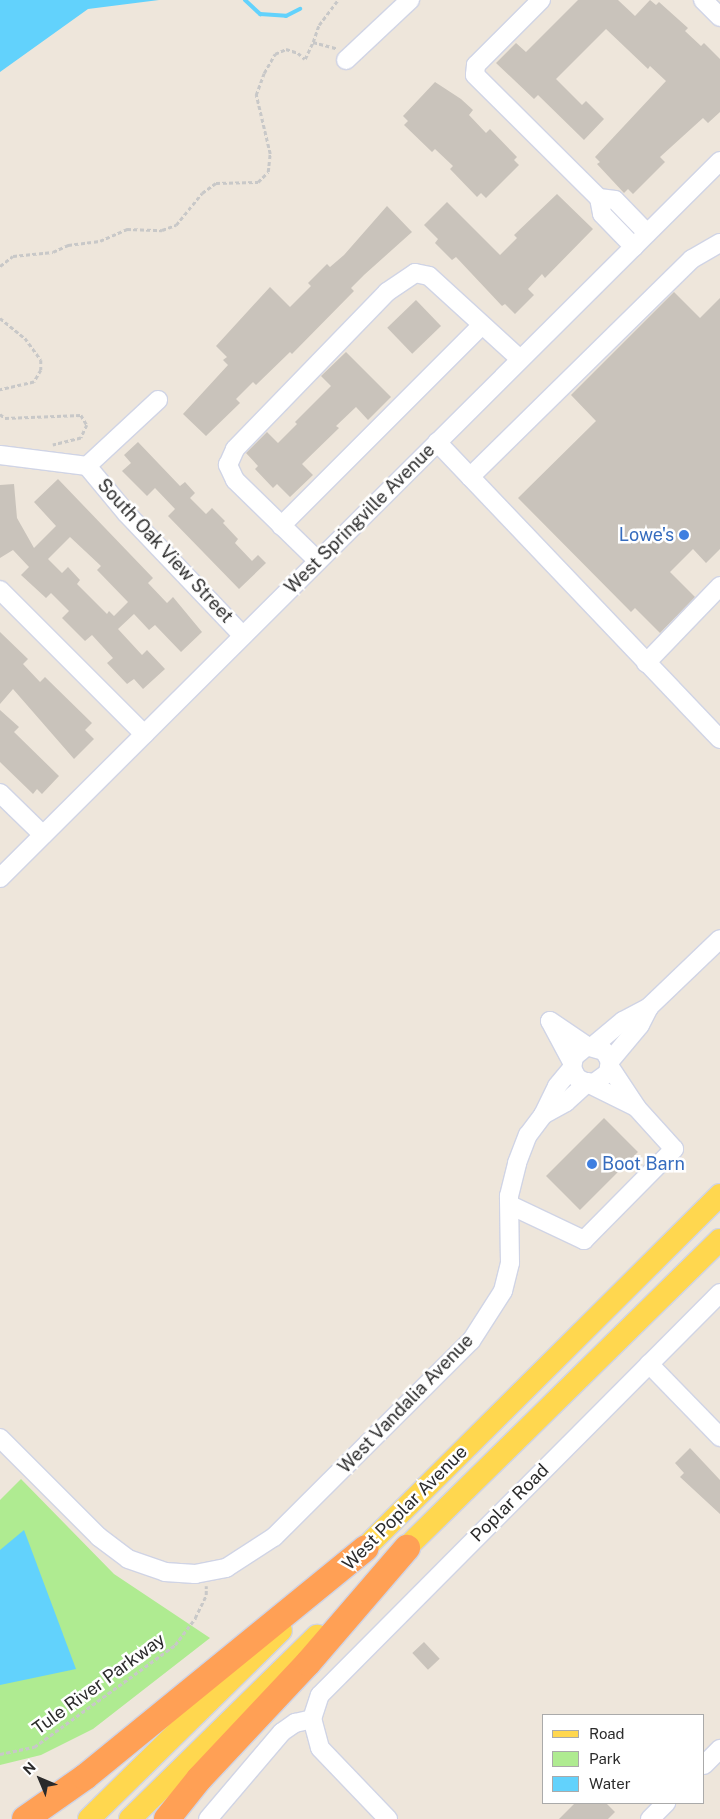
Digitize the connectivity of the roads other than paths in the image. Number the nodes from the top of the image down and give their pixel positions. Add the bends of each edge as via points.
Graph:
1 (410, 0) edge
2 (541, 0) edge
3 (703, 0) edge
4 (720, 17) edge
5 (342, 54) road end
6 (720, 161) edge
7 (599, 198) junction
8 (647, 233) junction
9 (720, 243) edge
10 (634, 247) junction
11 (482, 325) junction
12 (520, 359) junction
13 (158, 400) dead end
14 (437, 442) junction
15 (0, 456) edge
16 (87, 466) junction
17 (470, 476) junction
18 (281, 526) junction
19 (318, 561) junction
20 (720, 586) edge
21 (0, 590) edge
22 (243, 636) junction
23 (646, 663) junction
24 (144, 734) junction
25 (720, 739) edge
26 (0, 793) edge
27 (43, 835) junction
28 (0, 878) edge
29 (720, 939) edge
30 (649, 1007) junction
31 (590, 1046) junction
32 (610, 1064) junction
33 (572, 1065) junction
34 (591, 1083) junction
35 (637, 1108) junction
36 (543, 1115) junction
37 (720, 1195) edge
38 (510, 1205) junction
39 (720, 1240) edge
40 (720, 1294) edge
41 (649, 1364) junction
42 (720, 1437) edge
43 (0, 1438) edge
44 (366, 1548) junction
45 (407, 1548) junction
46 (312, 1720) junction
47 (720, 1749) edge
48 (705, 1764) edge
49 (665, 1804) edge
50 (25, 1819) edge
51 (90, 1819) edge
52 (130, 1819) edge
53 (168, 1819) edge
54 (208, 1819) edge
55 (388, 1819) edge
56 (650, 1819) edge

1 - 5 street
2 - 7 street via 476,65 475,75
3 - 4 street
6 - 8 street, West Springville Avenue
7 - 8 street via 615,200
7 - 10 street via 602,214
8 - 10 street, West Springville Avenue
9 - 17 street via 692,259
10 - 12 street, West Springville Avenue
11 - 12 street
11 - 18 street
11 - 18 street via 429,276 415,273 387,292 235,449 228,465 235,480
12 - 14 street, West Springville Avenue
13 - 16 street
14 - 17 street
14 - 19 street, West Springville Avenue
15 - 16 street
16 - 22 street, South Oak View Street via 127,514
17 - 23 street
18 - 19 street
19 - 22 street, West Springville Avenue
20 - 23 street
21 - 24 street
22 - 24 street, West Springville Avenue
23 - 25 street
24 - 27 street, West Springville Avenue
26 - 27 street
27 - 28 street, West Springville Avenue
29 - 30 street
30 - 31 street via 623,1021
30 - 32 street via 640,1025
31 - 32 street via 604,1051
31 - 33 street via 577,1052
31 - 33 street via 550,1021
32 - 34 street via 604,1078
32 - 35 street
33 - 34 street via 577,1078
33 - 36 street, West Vandalia Avenue
34 - 35 street
34 - 36 street, West Vandalia Avenue
35 - 38 street via 674,1149 584,1240
36 - 38 street, West Vandalia Avenue via 528,1135 517,1163
37 - 44 main road, West Poplar Avenue
38 - 43 street, West Vandalia Avenue via 510,1263 503,1291 471,1341 274,1537 226,1568 195,1574 165,1572 128,1559 99,1537
39 - 45 main road, West Poplar Avenue
40 - 41 street, Poplar Road
41 - 42 street
41 - 46 street, Poplar Road via 330,1682 320,1695
44 - 50 highway via 85,1777
44 - 51 main road, West Poplar Avenue
45 - 52 main road, West Poplar Avenue
45 - 53 highway via 308,1663 198,1779
46 - 54 street via 295,1723 282,1732
46 - 55 street via 320,1748
47 - 48 street
49 - 56 street

